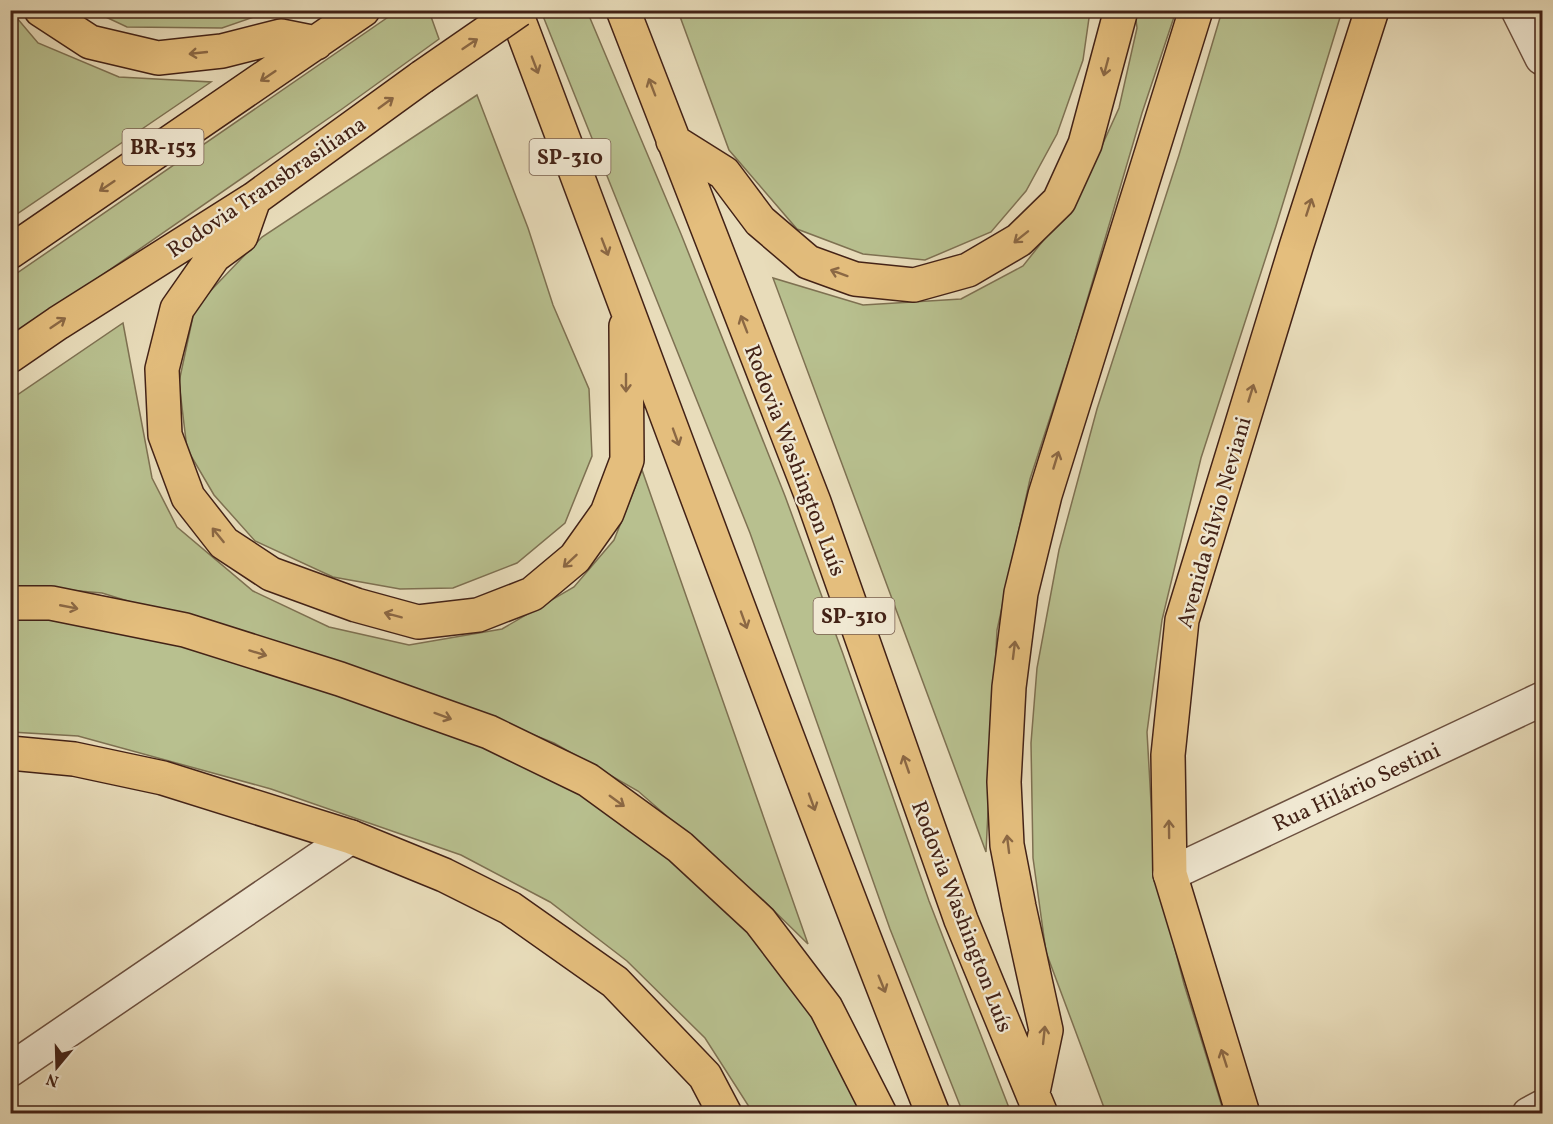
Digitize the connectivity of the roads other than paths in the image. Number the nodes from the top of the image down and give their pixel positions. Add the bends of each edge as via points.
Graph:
1 (41, 10) edge
2 (363, 10) edge
3 (517, 10) edge
4 (623, 10) edge
5 (1121, 10) edge
6 (1196, 10) edge
7 (1372, 10) edge
8 (1518, 10) edge
9 (316, 43) junction
10 (1542, 58) edge
11 (673, 141) junction
12 (254, 200) junction
13 (10, 252) edge
14 (626, 303) junction
15 (10, 356) edge
16 (10, 603) edge
17 (1542, 699) edge
18 (10, 753) edge
19 (351, 837) junction
20 (1170, 874) junction
21 (10, 1070) edge
22 (1037, 1103) edge
23 (1542, 1107) edge
24 (725, 1113) edge
25 (880, 1113) edge
26 (933, 1113) edge
27 (1242, 1113) edge
28 (1529, 1113) edge

9 -> 1 main road via 281,36 222,51 158,58 90,42
2 - 9 main road, BR-153
12 -> 3 main road, Rodovia Transbrasiliana, bridge
3 -> 14 main road, SP-310
11 -> 4 main road, Rodovia Washington Luís / SP-310
5 -> 11 main road via 1085,144 1059,201 1019,240 968,270 914,285 855,279 808,262 760,221 724,173
22 -> 6 main road via 1046,1030 1007,845 1004,782 1021,593 1045,495
20 -> 7 main road, Avenida Sílvio Neviani via 1168,755 1182,620
8 - 10 street
9 -> 13 main road, BR-153
22 -> 11 main road, Rodovia Washington Luís / SP-310 via 961,920 814,502
14 -> 12 main road via 627,460 607,513 575,558 532,594 478,615 418,622 356,605 271,574 224,543 188,497 165,435 162,369 177,309 214,256 241,236
15 -> 12 main road, Rodovia Transbrasiliana
14 -> 26 main road, SP-310 via 842,885
16 -> 25 main road via 51,603 185,630 489,732 588,780 680,847 760,921 826,1008
17 - 20 street, Rua Hilário Sestini
18 - 19 main road via 74,759 163,778
19 - 21 street
19 - 24 main road via 444,875 510,908 615,982 705,1076
27 -> 20 main road, Avenida Sílvio Neviani
23 - 28 street

